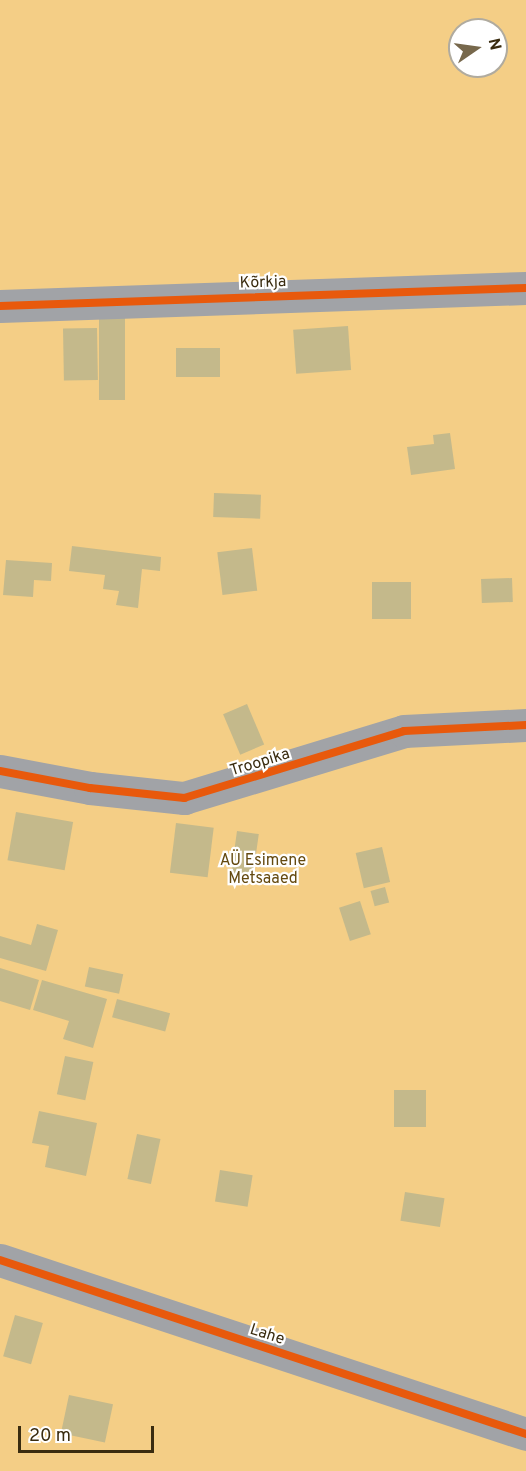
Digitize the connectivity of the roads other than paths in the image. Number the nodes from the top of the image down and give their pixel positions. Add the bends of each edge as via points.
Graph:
1 (526, 288) edge
2 (0, 306) edge
3 (526, 725) edge
4 (0, 771) edge
5 (0, 1260) edge
6 (526, 1434) edge

1 - 2 street, Kõrkja
3 - 4 street, Troopika via 404,731 184,798 90,788
5 - 6 street, Lahe

